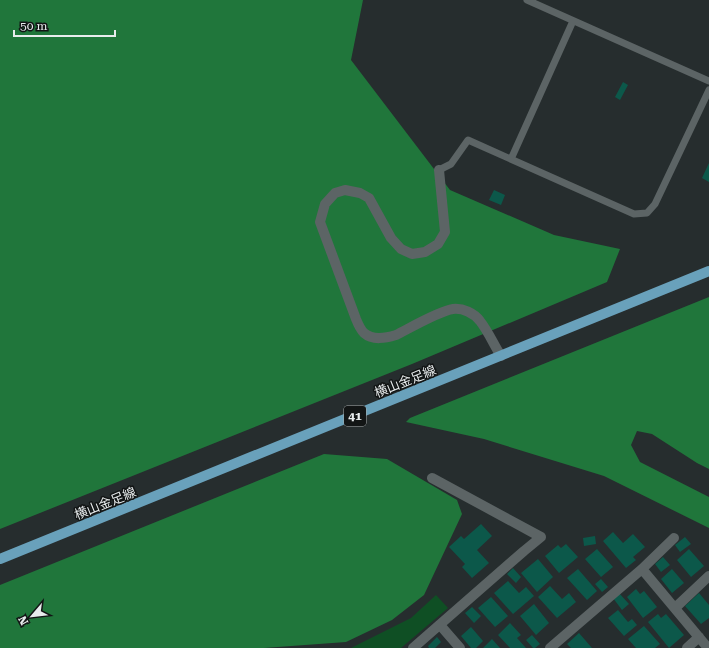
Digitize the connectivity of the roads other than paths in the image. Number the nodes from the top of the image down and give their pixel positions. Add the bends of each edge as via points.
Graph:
1 (527, 0) edge
2 (573, 21) junction
3 (709, 82) edge
4 (709, 90) edge
5 (511, 160) junction
6 (439, 170) joint
7 (709, 271) edge
8 (501, 356) junction
9 (432, 478) dead end
10 (674, 538) dead end
11 (0, 559) edge
12 (642, 568) junction
13 (709, 576) edge
14 (675, 608) junction
15 (440, 625) junction
16 (699, 637) junction
17 (413, 648) edge
18 (460, 648) edge
19 (550, 648) edge
20 (686, 648) edge
21 (708, 648) edge

1 - 2 lane
2 - 3 lane
2 - 5 lane
4 - 5 lane via 655,204 647,213 634,214
5 - 6 lane via 468,140 451,164
6 - 8 street via 445,232 438,244 425,252 412,254 400,249 369,198 360,193 344,190 334,193 325,204 320,222 356,319 365,334 379,339 389,338 453,309 465,310 481,322
7 - 8 main road, 横山金足線 / 41
8 - 11 main road, 横山金足線 / 41
9 - 15 street via 541,537
10 - 12 street
12 - 14 street
12 - 19 street
13 - 14 street
14 - 16 street
15 - 17 street
15 - 18 street
16 - 20 street
16 - 21 street

